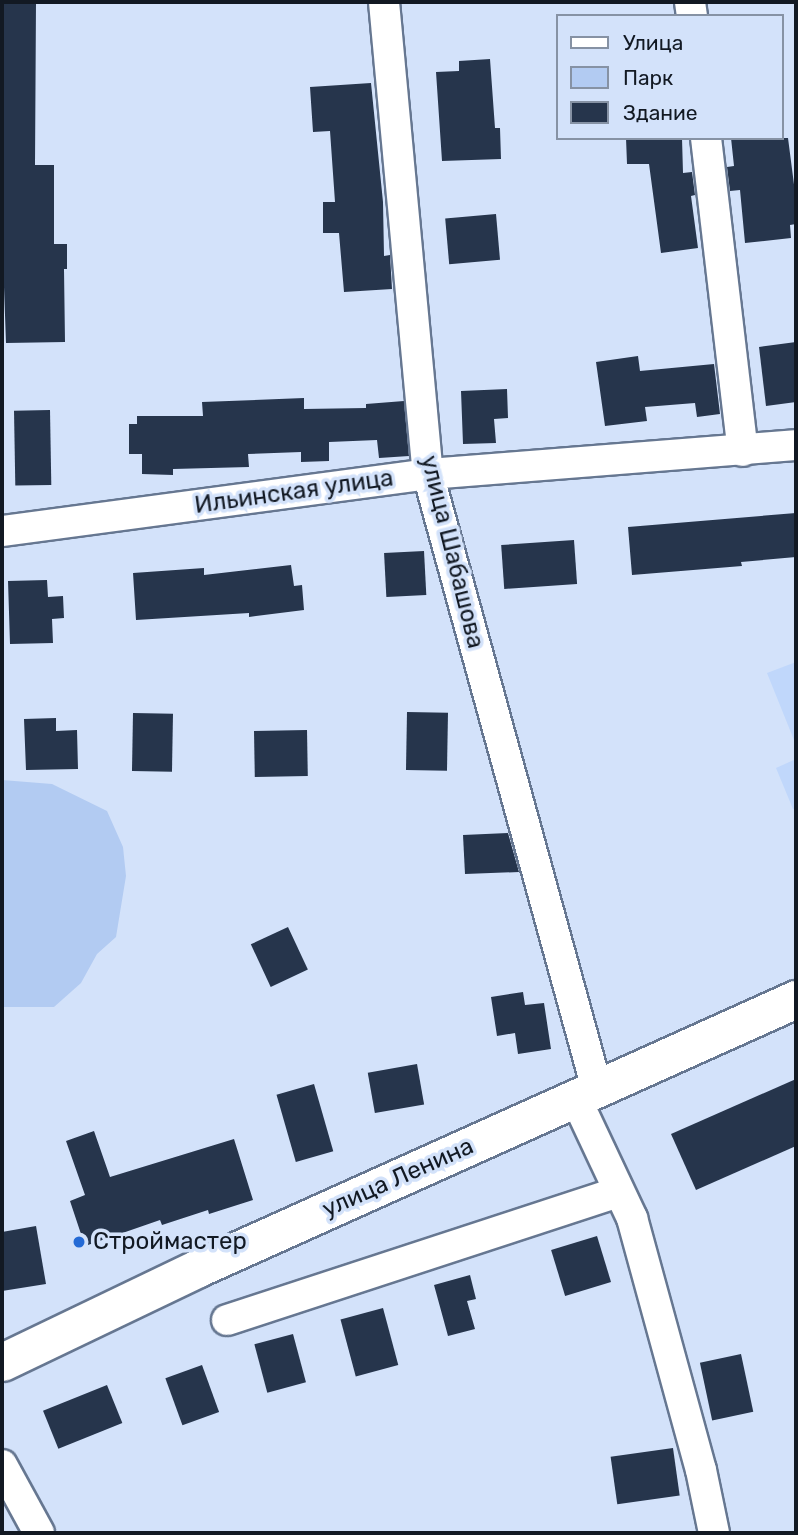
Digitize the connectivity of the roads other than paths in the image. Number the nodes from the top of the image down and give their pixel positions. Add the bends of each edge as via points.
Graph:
1 (384, 2) edge
2 (706, 140) edge
3 (796, 445) edge
4 (743, 451) junction
5 (428, 474) junction
6 (2, 531) edge
7 (796, 999) edge
8 (586, 1094) junction
9 (619, 1192) junction
10 (227, 1320) dead end
11 (2, 1362) edge
12 (2, 1465) edge
13 (39, 1533) edge
14 (714, 1533) edge

1 - 5 street, улица Шабашова
2 - 4 street
3 - 4 street, Ильинская улица
4 - 5 street, Ильинская улица
5 - 6 street, Ильинская улица
5 - 8 street, улица Шабашова
7 - 8 main road, улица Ленина
8 - 9 street, улица Шабашова
8 - 11 main road, улица Ленина via 198,1268
9 - 10 street
9 - 14 street, улица Шабашова via 632,1218 664,1331
12 - 13 street

